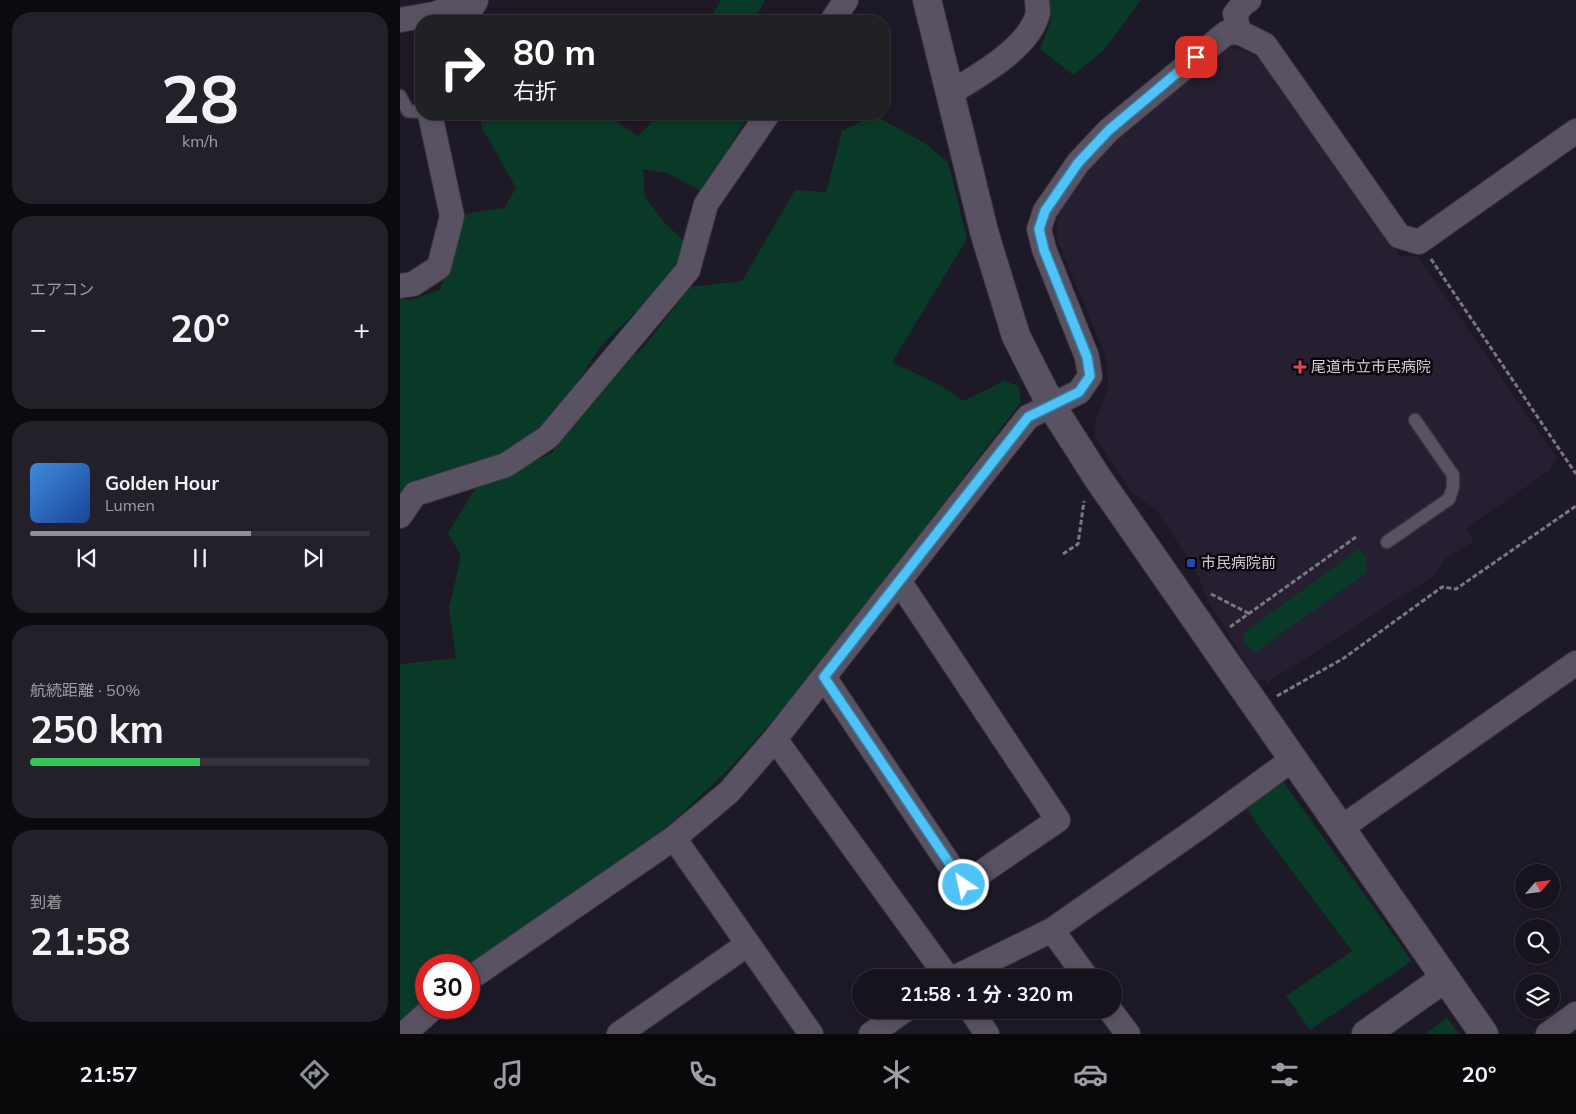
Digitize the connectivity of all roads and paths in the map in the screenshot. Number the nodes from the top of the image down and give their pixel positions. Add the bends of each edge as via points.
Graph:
1 (846, 0) edge
2 (927, 0) edge
3 (1037, 0) edge
4 (1248, 0) edge
5 (470, 7) edge
6 (428, 15) edge
7 (836, 15) edge
8 (415, 17) edge
9 (400, 20) edge
10 (1239, 32) junction
11 (950, 93) junction
12 (400, 96) edge
13 (415, 111) edge
14 (431, 120) edge
15 (764, 120) edge
16 (1576, 131) edge
17 (1419, 242) junction
18 (400, 286) edge
19 (1051, 405) junction
20 (1414, 420) dead end
21 (1576, 474) edge
22 (1085, 492) dead end
23 (1576, 506) edge
24 (400, 516) edge
25 (1356, 538) dead end
26 (1387, 542) dead end
27 (1063, 554) dead end
28 (899, 581) junction
29 (1211, 594) dead end
30 (1250, 614) junction
31 (1226, 630) dead end
32 (1576, 663) edge
33 (824, 677) junction
34 (1272, 699) dead end
35 (775, 739) junction
36 (1293, 759) junction
37 (1341, 828) junction
38 (674, 838) junction
39 (1052, 930) junction
40 (748, 944) junction
41 (941, 969) edge
42 (972, 969) edge
43 (1080, 969) edge
44 (480, 971) edge
45 (1445, 978) junction
46 (1576, 1014) edge
47 (421, 1019) edge
48 (892, 1019) edge
49 (977, 1019) edge
50 (1117, 1019) edge
51 (404, 1034) edge
52 (619, 1034) edge
53 (811, 1034) edge
54 (871, 1034) edge
55 (988, 1034) edge
56 (1128, 1034) edge
57 (1366, 1034) edge
58 (1484, 1034) edge
59 (1548, 1034) edge

1 - 7 street
2 - 11 street
3 - 11 street via 1038,11 1029,31 1006,57
4 - 10 street via 1235,14
5 - 6 street
8 - 9 street
10 - 17 street via 1264,44 1399,236
10 - 19 street via 1226,33 1109,130 1078,163 1045,211 1039,229 1044,250 1087,357 1090,376 1079,392
11 - 19 street via 985,235 1016,336
12 - 13 lane via 408,110
14 - 18 street via 452,216 439,267 413,284
15 - 24 street via 706,204 688,270 548,437 506,465 415,494
16 - 17 street
17 - 21 path
19 - 28 street via 1028,417
19 - 36 street via 1097,477
20 - 26 lane via 1453,475 1453,487 1448,499
22 - 27 path via 1078,544
23 - 34 path via 1456,589 1442,587 1344,658
25 - 30 path
28 - 33 street
28 - 33 street via 1058,820 964,885
29 - 30 path
30 - 31 path
32 - 37 street
33 - 35 street
35 - 38 street via 729,792
35 - 41 street
36 - 37 street
36 - 39 street
37 - 45 street
38 - 40 street
38 - 44 street
39 - 42 street
39 - 43 street
40 - 52 street
40 - 53 street
45 - 57 street
45 - 58 street
46 - 59 street
47 - 51 street
48 - 54 street
49 - 55 street
50 - 56 street

